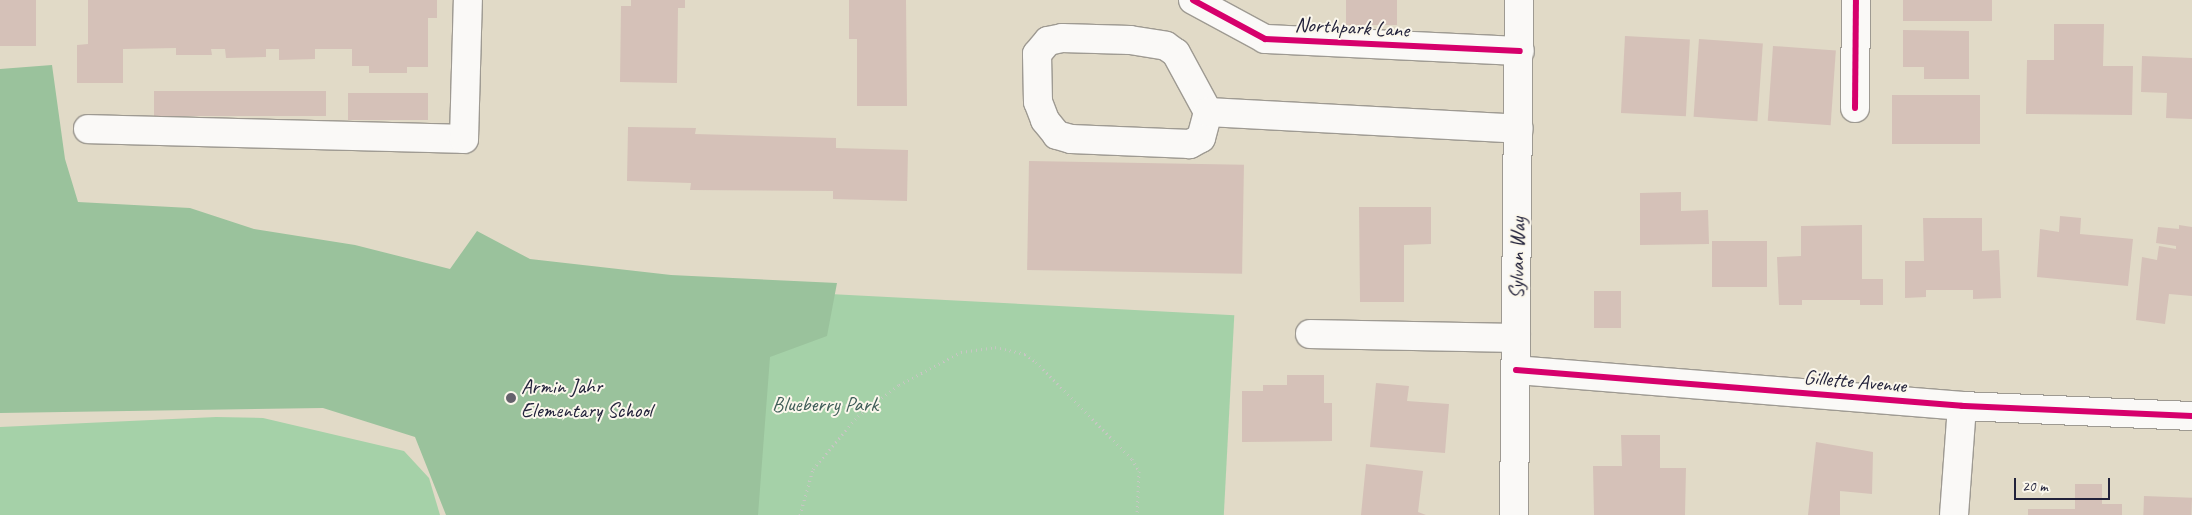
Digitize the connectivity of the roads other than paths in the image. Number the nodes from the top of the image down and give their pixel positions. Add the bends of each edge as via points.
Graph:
1 (468, 0) edge
2 (1193, 0) edge
3 (1519, 0) edge
4 (1856, 0) edge
5 (1520, 51) junction
6 (1855, 108) dead end
7 (1208, 112) junction
8 (1519, 128) junction
9 (88, 129) dead end
10 (1310, 334) dead end
11 (1516, 338) junction
12 (1516, 370) junction
13 (1962, 406) junction
14 (2192, 416) edge
15 (1514, 515) edge
16 (1954, 515) edge

1 - 9 street via 464,139
2 - 5 street, Northpark Lane via 1265,39
3 - 5 street, Sylvan Way
4 - 6 street
5 - 8 street, Sylvan Way
7 - 7 street via 1176,53 1166,46 1130,40 1062,38 1048,41 1037,54 1038,102 1045,120 1057,134 1071,139 1190,144 1201,138
7 - 8 street
8 - 11 street, Sylvan Way
10 - 11 street
11 - 12 street, Sylvan Way
12 - 13 street, Gillette Avenue
12 - 15 street, Sylvan Way
13 - 14 street, Gillette Avenue
13 - 16 street

